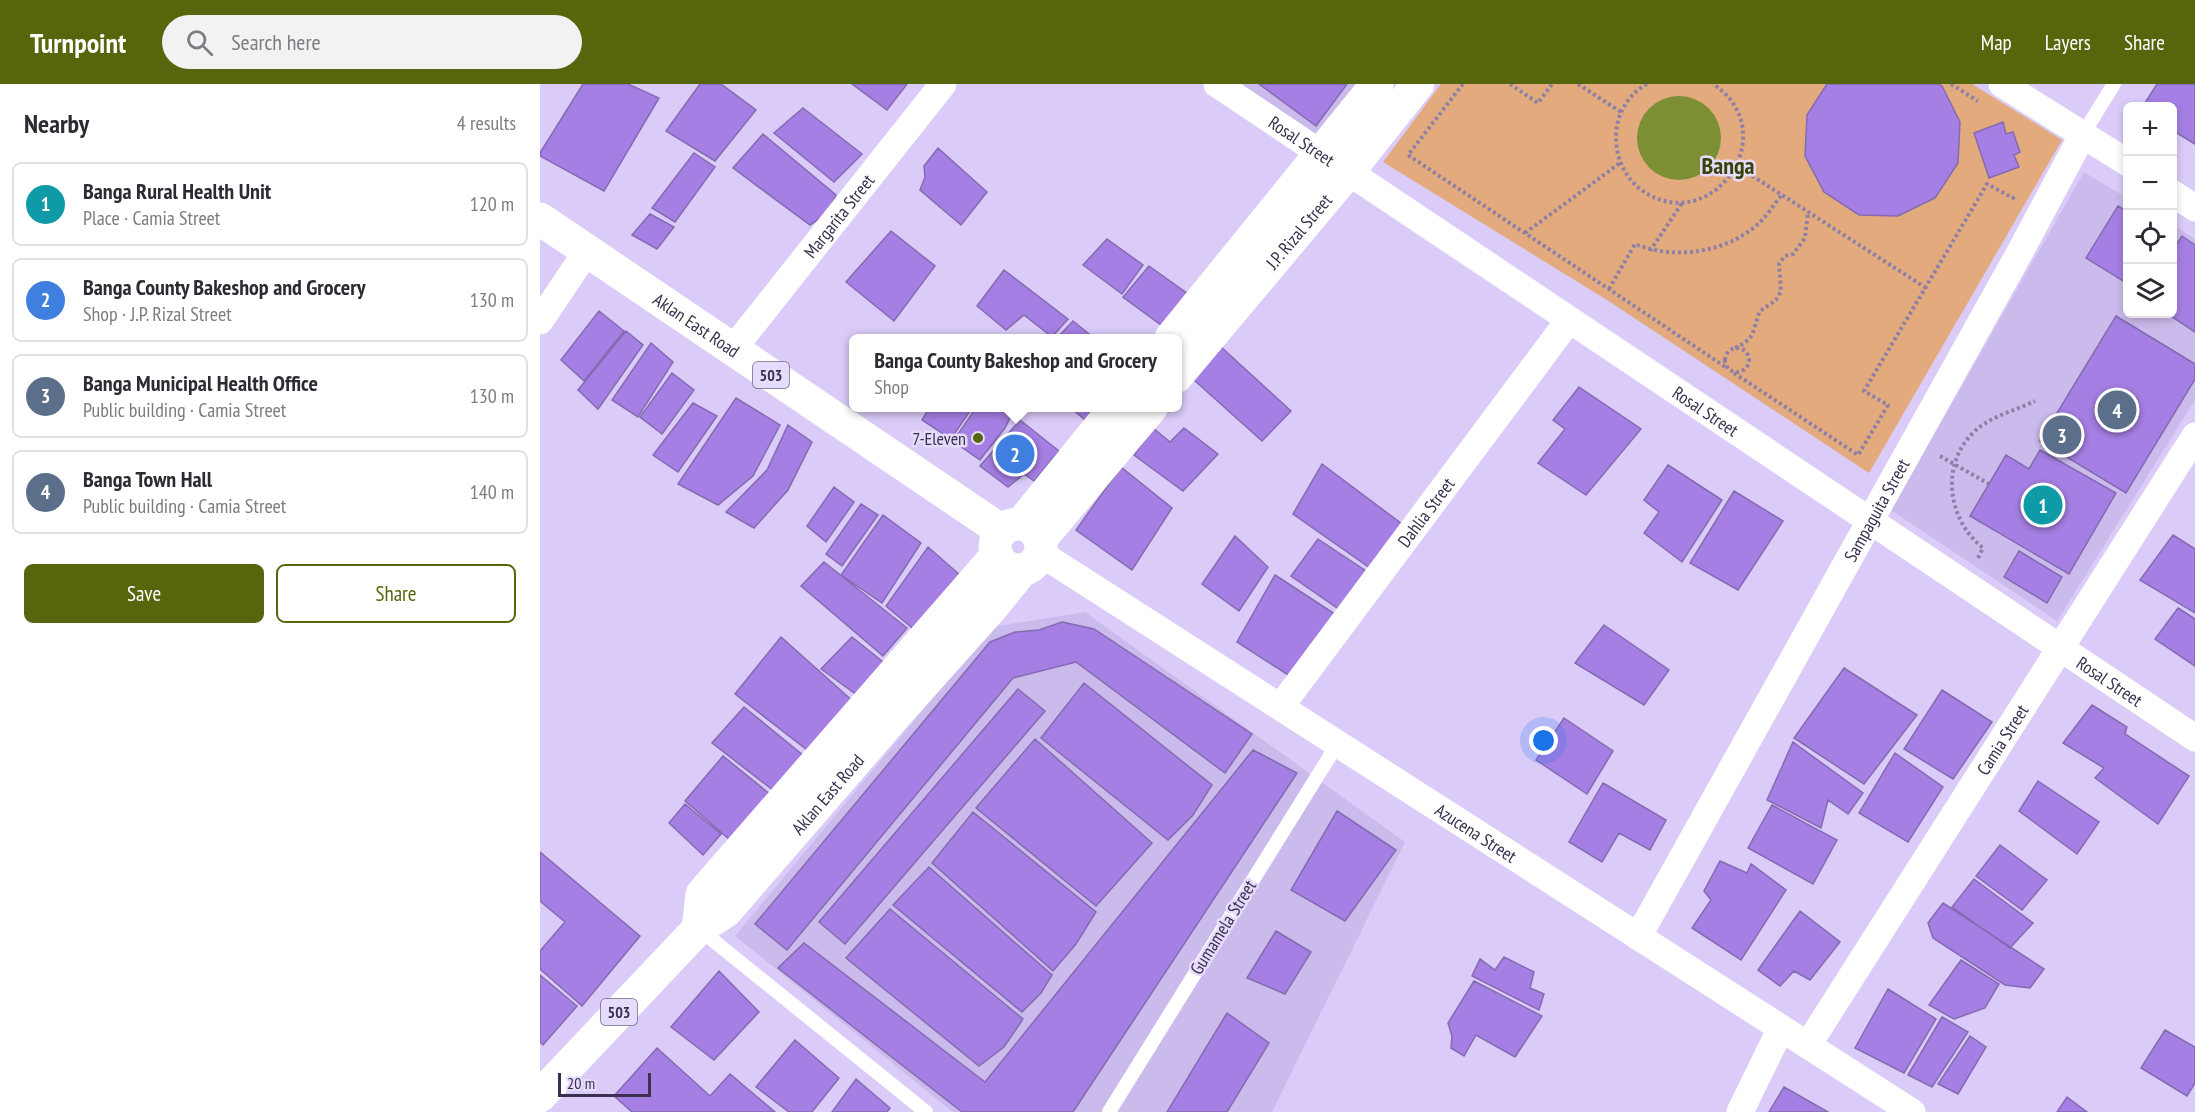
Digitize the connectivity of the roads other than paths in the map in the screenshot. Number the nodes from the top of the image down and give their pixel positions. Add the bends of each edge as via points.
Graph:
1 (943, 84) edge
2 (1217, 84) edge
3 (1377, 84) edge
4 (1418, 84) edge
5 (2002, 84) edge
6 (2114, 84) edge
7 (2083, 134) junction
8 (1321, 154) junction
9 (2123, 160) edge
10 (1348, 172) junction
11 (2177, 196) edge
12 (2195, 208) edge
13 (540, 219) edge
14 (587, 251) junction
15 (1569, 320) junction
16 (540, 321) edge
17 (1175, 334) edge
18 (733, 349) junction
19 (1182, 370) edge
20 (1112, 412) edge
21 (1147, 412) edge
22 (2195, 436) edge
23 (1870, 520) junction
24 (1020, 545) junction
25 (2061, 648) junction
26 (1281, 706) junction
27 (2195, 738) edge
28 (1338, 743) junction
29 (698, 929) junction
30 (1638, 937) junction
31 (1781, 1028) junction
32 (1808, 1045) junction
33 (540, 1096) edge
34 (926, 1112) edge
35 (1109, 1112) edge
36 (1740, 1112) edge
37 (1912, 1112) edge

1 - 18 street, Margarita Street
2 - 8 street, Rosal Street
3 - 8 main road, J.P. Rizal Street
4 - 10 main road, J.P. Rizal Street
5 - 7 street
6 - 7 lane, Sampaguita Street
7 - 9 street
7 - 23 street, Sampaguita Street
8 - 10 street, Rosal Street
8 - 17 main road, J.P. Rizal Street
10 - 15 street, Rosal Street
10 - 19 main road, J.P. Rizal Street
11 - 12 street
13 - 14 main road, Aklan East Road / 503
14 - 16 street
14 - 18 main road, Aklan East Road / 503
15 - 23 street, Rosal Street
15 - 26 street, Dahlia Street
18 - 24 main road, Aklan East Road / 503
20 - 24 main road
21 - 24 main road
22 - 25 street, Camia Street
23 - 25 street, Rosal Street
23 - 30 street, Sampaguita Street
24 - 26 street, Azucena Street
24 - 29 main road, Aklan East Road / 503 via 993,606 726,912
25 - 27 street, Rosal Street
25 - 32 street, Camia Street
26 - 28 street, Azucena Street
28 - 30 street, Azucena Street
28 - 35 lane, Gumamela Street
29 - 33 main road, Aklan East Road / 503
29 - 34 lane
30 - 31 street, Azucena Street
31 - 32 street, Azucena Street
31 - 36 street
32 - 37 street, Azucena Street

